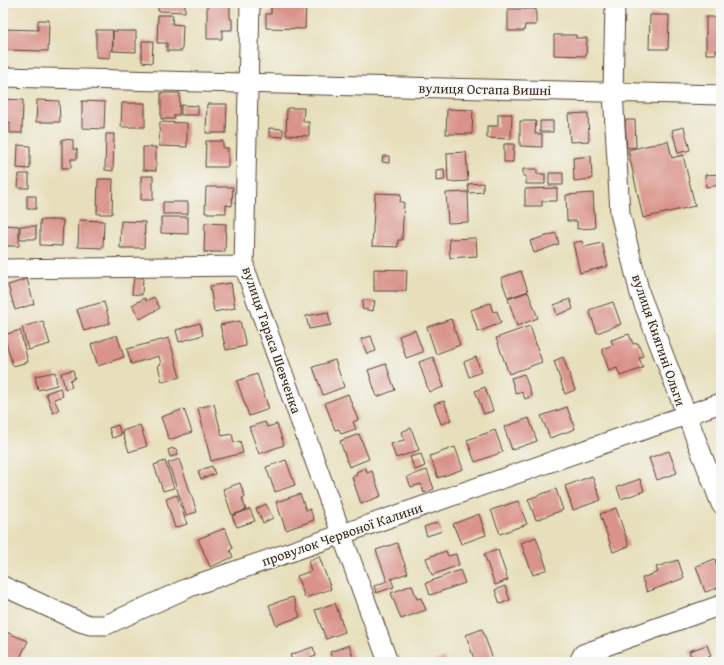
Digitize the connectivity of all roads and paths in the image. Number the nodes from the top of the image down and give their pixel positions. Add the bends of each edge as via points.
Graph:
1 (250, 3) edge
2 (615, 3) edge
3 (3, 77) edge
4 (248, 83) junction
5 (613, 92) junction
6 (721, 95) edge
7 (244, 266) junction
8 (3, 269) edge
9 (721, 403) edge
10 (686, 415) junction
11 (721, 504) edge
12 (341, 534) junction
13 (3, 586) edge
14 (721, 605) edge
15 (388, 662) edge
16 (579, 662) edge

1 - 4 street, вулиця Тараса Шевченка
2 - 5 street, вулиця Княгині Ольги
3 - 4 street, вулиця Остапа Вишні
4 - 5 street, вулиця Остапа Вишні
4 - 7 street, вулиця Тараса Шевченка
5 - 6 street, вулиця Остапа Вишні
5 - 10 street, вулиця Княгині Ольги via 620,212 640,294
7 - 8 street
7 - 12 street, вулиця Тараса Шевченка
9 - 10 street, провулок Червоної Калини
10 - 11 street, вулиця Княгині Ольги
10 - 12 street, провулок Червоної Калини
12 - 13 street, провулок Червоної Калини via 192,586 106,625 80,622
12 - 15 street, вулиця Тараса Шевченка
14 - 16 street via 583,654

